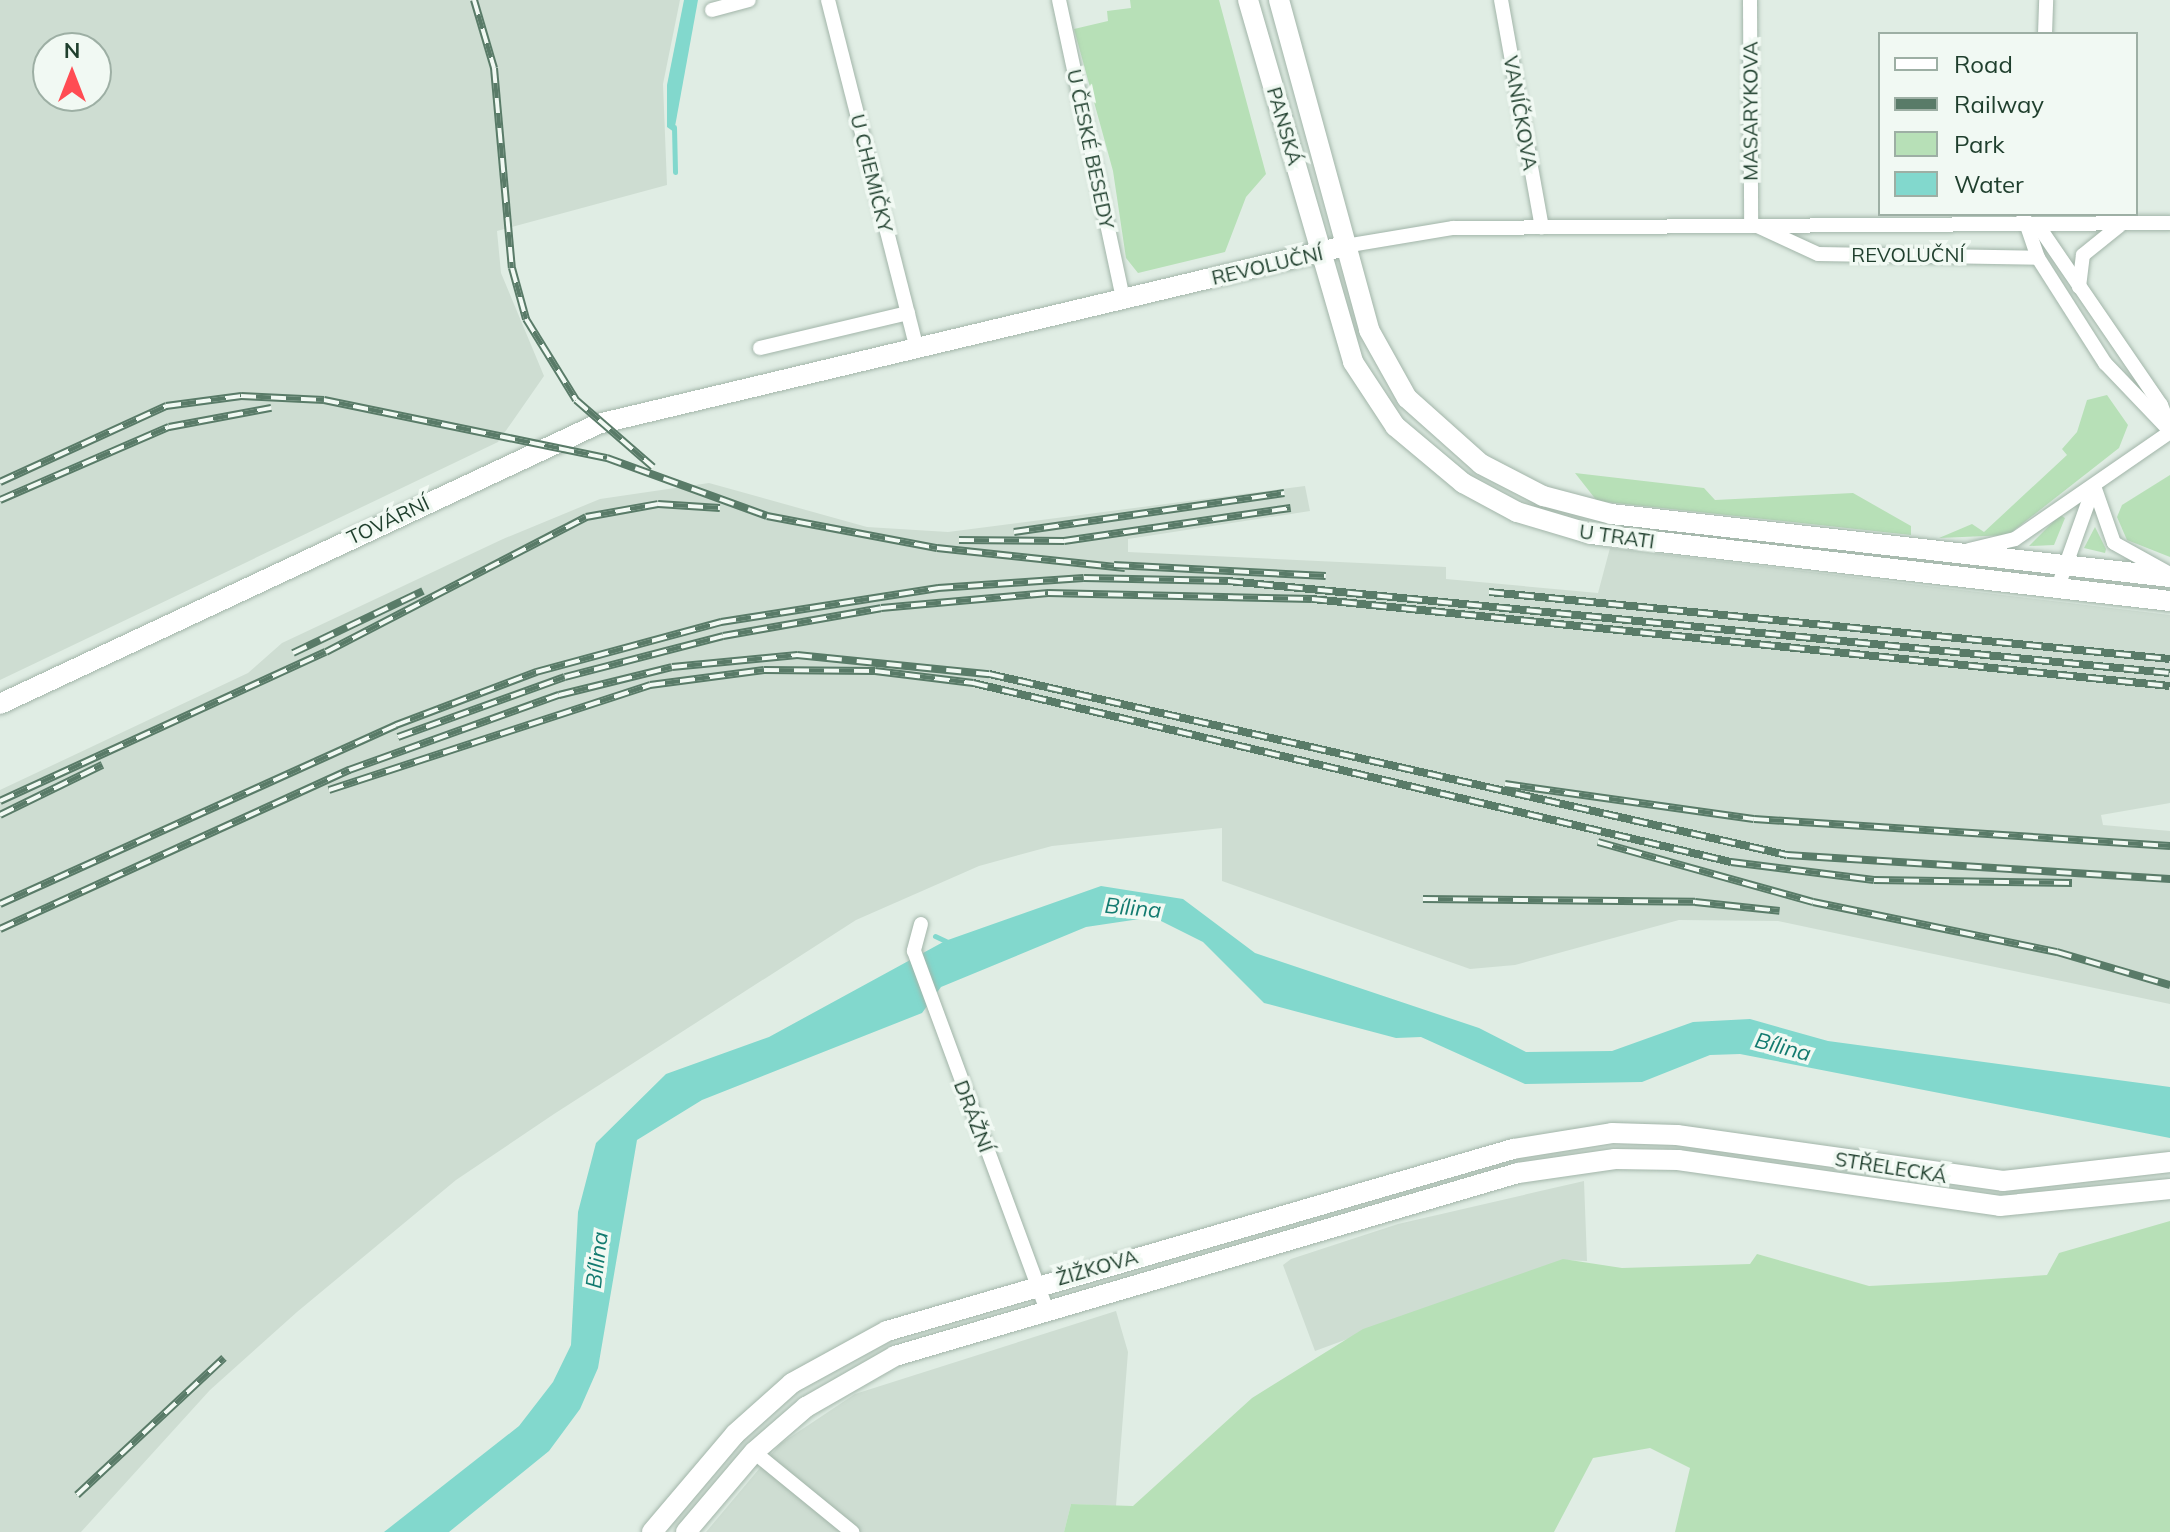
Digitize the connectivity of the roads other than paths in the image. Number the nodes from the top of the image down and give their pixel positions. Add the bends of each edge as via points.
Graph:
1 (749, 0) edge
2 (828, 0) edge
3 (1059, 0) edge
4 (1248, 0) edge
5 (1279, 0) edge
6 (1501, 0) edge
7 (1750, 0) edge
8 (2046, 0) edge
9 (712, 10) dead end
10 (2045, 32) edge
11 (2023, 220) edge
12 (1751, 223) junction
13 (2170, 223) edge
14 (2120, 225) junction
15 (1542, 227) junction
16 (2039, 227) junction
17 (1345, 246) junction
18 (1317, 254) junction
19 (2038, 258) junction
20 (2079, 287) junction
21 (1123, 298) junction
22 (908, 313) junction
23 (916, 346) junction
24 (760, 348) dead end
25 (790, 375) joint
26 (2170, 430) edge
27 (2094, 486) junction
28 (1965, 551) junction
29 (2062, 561) junction
30 (2170, 575) edge
31 (2059, 584) junction
32 (2170, 601) edge
33 (0, 704) edge
34 (921, 924) dead end
35 (1612, 1133) joint
36 (1615, 1159) joint
37 (2170, 1162) edge
38 (2170, 1189) edge
39 (1039, 1284) junction
40 (1046, 1308) junction
41 (754, 1452) junction
42 (652, 1532) edge
43 (686, 1532) edge
44 (852, 1532) edge

1 - 9 street
2 - 22 street, U CHEMIČKY
3 - 21 street, U ČESKÉ BESEDY
4 - 18 street, PANSKÁ
5 - 17 street, PANSKÁ
6 - 15 street, VANÍČKOVA
7 - 12 street, MASARYKOVA
8 - 10 street
11 - 12 street, REVOLUČNÍ
11 - 16 street, REVOLUČNÍ
11 - 19 street
12 - 15 street, REVOLUČNÍ
12 - 19 street, REVOLUČNÍ via 1818,254
13 - 14 street, REVOLUČNÍ
14 - 16 street, REVOLUČNÍ
14 - 20 street via 2083,255
15 - 17 street, REVOLUČNÍ via 1430,229
16 - 20 street
17 - 18 street, REVOLUČNÍ
17 - 28 street, U TRATI via 1369,330 1407,398 1463,453 1512,481 1611,514
18 - 21 street, REVOLUČNÍ
18 - 31 street, U TRATI via 1343,340 1378,406 1438,466 1517,512 1619,538
19 - 26 street via 2113,373
20 - 26 street
21 - 23 street, REVOLUČNÍ
22 - 23 street, U CHEMIČKY
22 - 24 street
23 - 25 street, REVOLUČNÍ
25 - 33 street, TOVÁRNÍ via 548,444
26 - 27 street, U TRATI
27 - 28 street, U TRATI via 2015,539
27 - 29 street
27 - 30 street, U TRATI via 2114,543
28 - 29 street, U TRATI
29 - 30 street, U TRATI
29 - 31 street
31 - 32 street, U TRATI
34 - 39 street, DRÁŽNÍ via 914,951
35 - 37 street, STŘELECKÁ via 1677,1135 2003,1181
35 - 39 street, ŽIŽKOVA via 1513,1149
36 - 38 street, STŘELECKÁ via 1678,1160 2000,1206
36 - 40 street, ŽIŽKOVA via 1518,1173
39 - 40 street, DRÁŽNÍ
39 - 42 street, ŽIŽKOVA via 835,1355 735,1434
40 - 41 street, ŽIŽKOVA via 895,1356 806,1407
41 - 43 street, ŽIŽKOVA
41 - 44 street

